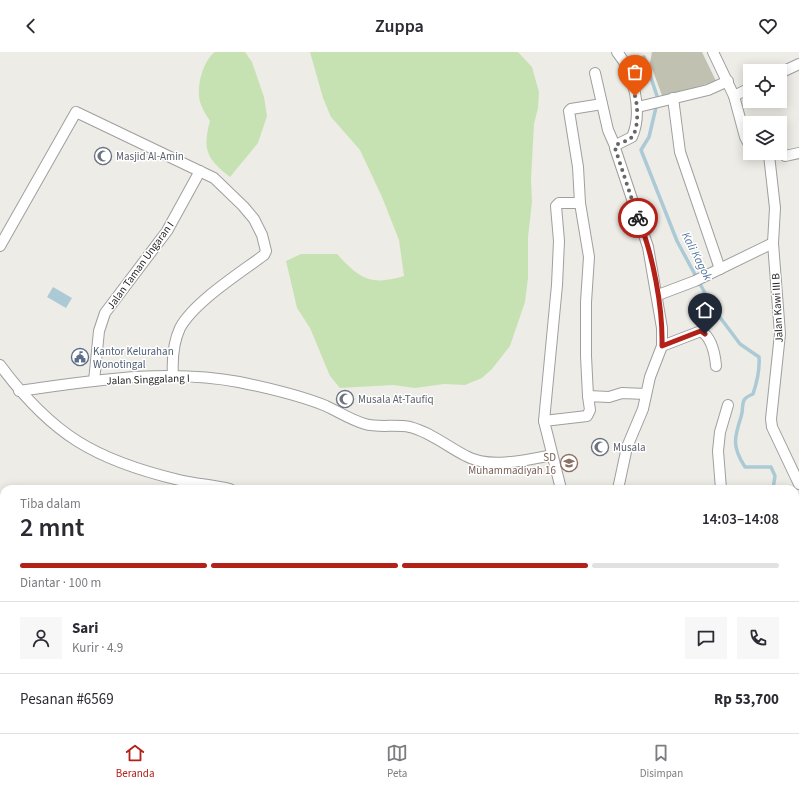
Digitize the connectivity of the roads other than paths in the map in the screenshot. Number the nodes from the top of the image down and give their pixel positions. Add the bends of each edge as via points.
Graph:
1 (617, 52) edge
2 (713, 52) edge
3 (799, 64) edge
4 (787, 70) edge
5 (595, 73) dead end
6 (728, 81) junction
7 (743, 92) edge
8 (734, 96) junction
9 (673, 98) junction
10 (602, 104) junction
11 (638, 107) junction
12 (743, 130) edge
13 (615, 146) junction
14 (799, 153) edge
15 (787, 156) edge
16 (770, 160) edge
17 (200, 171) junction
18 (580, 203) junction
19 (2, 238) edge
20 (773, 243) junction
21 (720, 269) junction
22 (658, 295) junction
23 (662, 346) junction
24 (0, 365) edge
25 (716, 366) dead end
26 (173, 376) junction
27 (94, 381) junction
28 (20, 391) junction
29 (646, 394) junction
30 (588, 396) junction
31 (728, 405) dead end
32 (544, 421) junction
33 (552, 455) junction
34 (799, 484) edge
35 (208, 485) edge
36 (560, 485) edge
37 (619, 485) edge
38 (721, 485) edge

1 - 11 street via 629,74
2 - 6 street
3 - 4 street
5 - 10 street
6 - 8 street
6 - 9 street via 708,90
7 - 8 street
8 - 12 street
9 - 11 street
9 - 21 street via 680,152
10 - 13 street
10 - 18 street via 571,108 569,111 578,167
11 - 13 street via 632,137
13 - 22 street via 648,247
14 - 15 street
16 - 20 street, Jalan Kawi III B via 775,208
17 - 19 street via 76,112
17 - 26 street via 226,188 243,206 262,235 266,251 185,319 172,355
17 - 27 street, Jalan Taman Ungaran I via 167,231 105,313 99,331
18 - 30 street via 589,257 586,302
18 - 32 street via 559,203 556,206 559,241 557,285
20 - 21 street
20 - 34 street, Jalan Kawi III B via 780,346 771,419 774,436
21 - 22 street
22 - 23 street
23 - 25 street via 701,331 711,344
23 - 29 street
24 - 28 street
26 - 27 street, Jalan Singgalang I
26 - 33 street, Jalan Singgalang I via 238,382 327,406 339,414 367,425 410,427 477,460 518,462
27 - 28 street, Jalan Singgalang I
28 - 35 street via 38,411 76,442 106,458 180,480
29 - 30 street
29 - 37 street via 641,416 627,447
30 - 32 street via 590,410 587,416
31 - 38 street via 720,432 718,451
32 - 33 street
33 - 36 street

